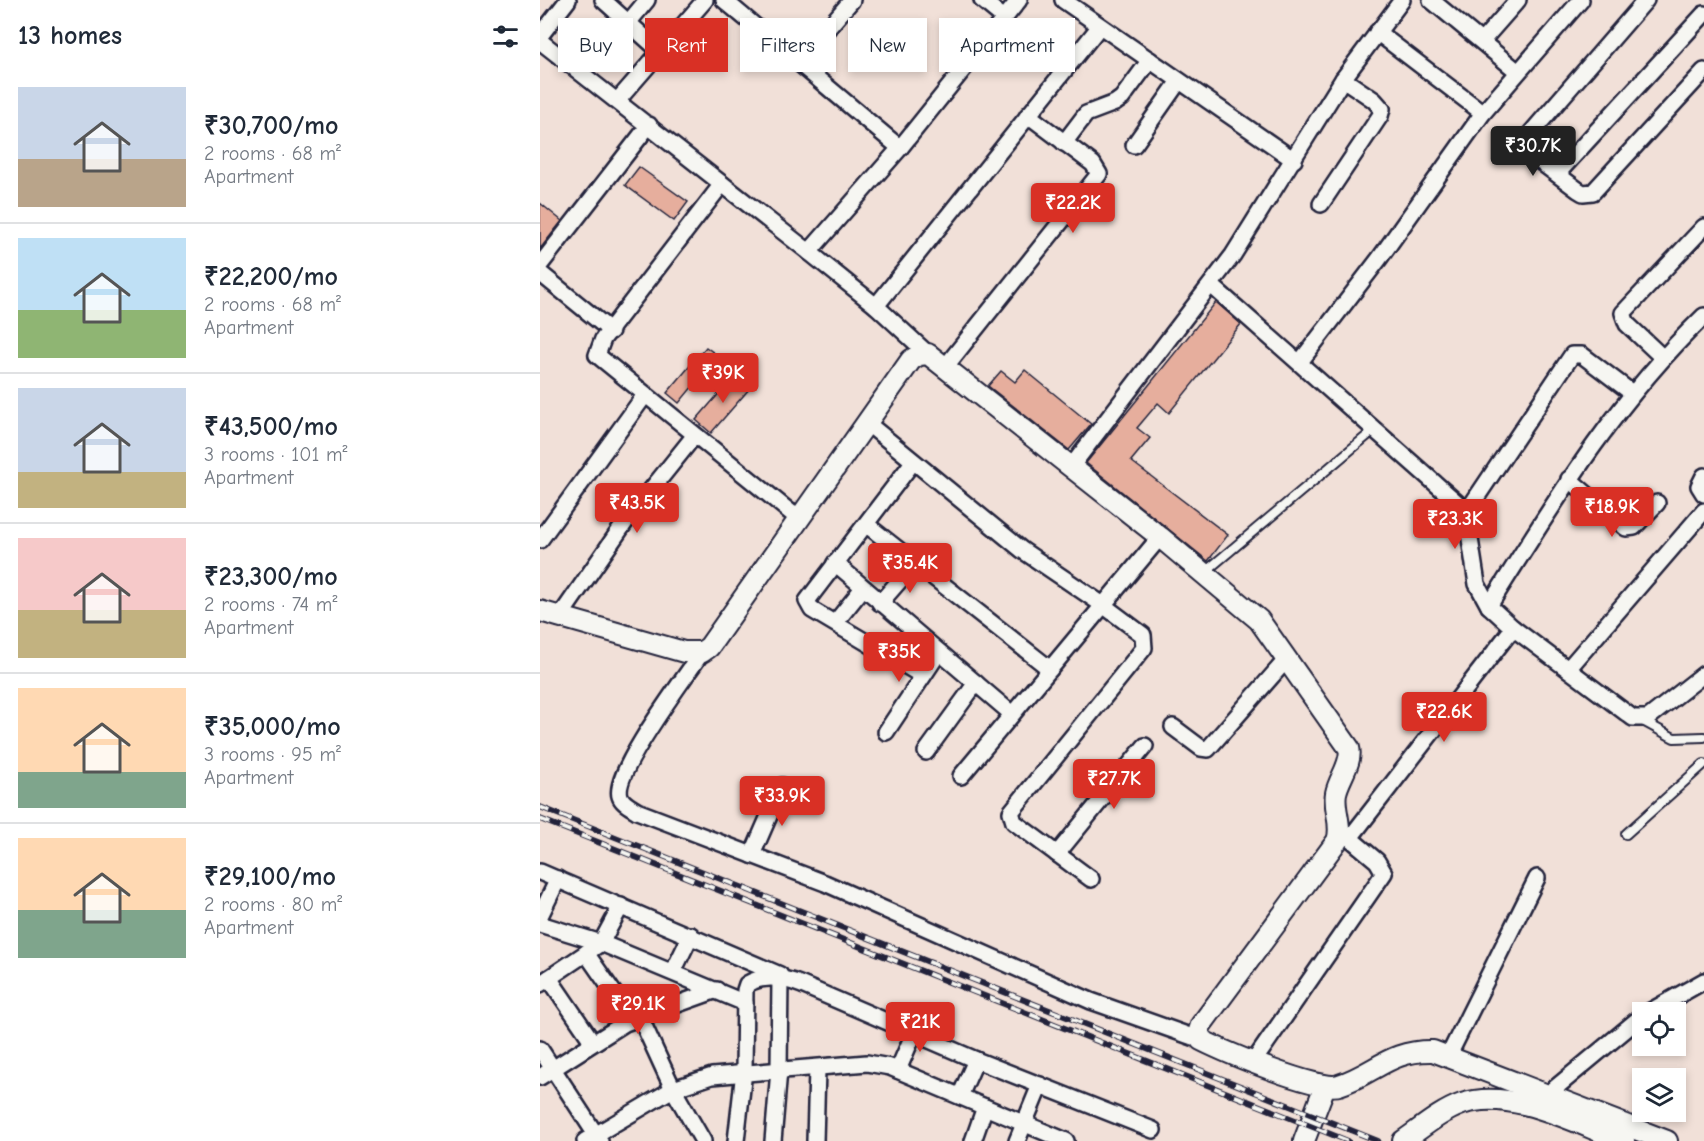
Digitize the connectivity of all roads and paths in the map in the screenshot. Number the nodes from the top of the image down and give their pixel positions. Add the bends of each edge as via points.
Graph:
1 (568, 0) edge
2 (603, 0) edge
3 (647, 0) edge
4 (705, 0) edge
5 (724, 0) edge
6 (852, 0) edge
7 (982, 0) edge
8 (1019, 0) edge
9 (1063, 0) edge
10 (1402, 0) edge
11 (1431, 0) edge
12 (1518, 0) edge
13 (1581, 0) edge
14 (1646, 0) edge
15 (1704, 14) edge
16 (623, 18) edge
17 (632, 18) edge
18 (690, 18) edge
19 (745, 18) edge
20 (1004, 18) joint
21 (836, 19) edge
22 (1100, 26) junction
23 (633, 27) edge
24 (1377, 32) junction
25 (540, 36) edge
26 (645, 38) edge
27 (540, 41) edge
28 (1482, 41) junction
29 (1150, 60) junction
30 (645, 70) edge
31 (1517, 71) junction
32 (1704, 71) edge
33 (809, 72) edge
34 (961, 72) edge
35 (1343, 78) junction
36 (1179, 81) junction
37 (618, 100) junction
38 (1483, 113) junction
39 (1028, 116) junction
40 (649, 126) junction
41 (1064, 142) junction
42 (1134, 145) dead end
43 (900, 148) junction
44 (1294, 160) junction
45 (1557, 174) junction
46 (722, 184) junction
47 (1321, 204) dead end
48 (1704, 227) edge
49 (808, 252) junction
50 (540, 265) edge
51 (540, 273) edge
52 (1211, 285) junction
53 (876, 306) junction
54 (1704, 316) edge
55 (611, 331) junction
56 (928, 354) junction
57 (1662, 357) junction
58 (1300, 362) junction
59 (946, 366) junction
60 (1632, 393) junction
61 (645, 394) junction
62 (867, 423) junction
63 (1374, 430) junction
64 (695, 435) junction
65 (913, 462) junction
66 (1071, 466) junction
67 (1704, 476) edge
68 (1569, 479) junction
69 (1704, 494) edge
70 (1657, 503) dead end
71 (1704, 512) edge
72 (1466, 513) junction
73 (800, 520) junction
74 (867, 525) junction
75 (1160, 537) junction
76 (540, 540) edge
77 (835, 563) junction
78 (915, 563) junction
79 (1204, 573) junction
80 (863, 588) junction
81 (880, 603) junction
82 (1103, 605) junction
83 (1489, 606) junction
84 (540, 611) edge
85 (560, 618) junction
86 (835, 623) junction
87 (1513, 628) junction
88 (702, 652) junction
89 (939, 652) junction
90 (1286, 660) junction
91 (1050, 669) junction
92 (1568, 669) junction
93 (1704, 674) edge
94 (923, 676) junction
95 (976, 684) junction
96 (1012, 714) junction
97 (1640, 719) junction
98 (1173, 727) dead end
99 (886, 732) dead end
100 (1704, 737) edge
101 (1145, 746) dead end
102 (926, 752) dead end
103 (1704, 764) edge
104 (961, 776) dead end
105 (782, 786) dead end
106 (1345, 833) junction
107 (1626, 834) dead end
108 (1057, 854) junction
109 (752, 855) junction
110 (540, 872) edge
111 (1537, 878) dead end
112 (558, 879) junction
113 (1090, 879) dead end
114 (621, 906) junction
115 (540, 916) edge
116 (540, 924) edge
117 (691, 935) junction
118 (602, 943) junction
119 (586, 953) junction
120 (673, 972) junction
121 (784, 979) junction
122 (544, 981) edge
123 (1704, 981) edge
124 (717, 990) junction
125 (1667, 1002) edge
126 (745, 1003) junction
127 (636, 1018) junction
128 (1632, 1024) edge
129 (914, 1033) junction
130 (1201, 1040) junction
131 (592, 1041) junction
132 (540, 1049) edge
133 (1449, 1055) junction
134 (976, 1060) junction
135 (1254, 1061) junction
136 (817, 1069) junction
137 (779, 1070) junction
138 (898, 1070) junction
139 (744, 1071) junction
140 (546, 1072) edge
141 (1040, 1085) junction
142 (1325, 1086) junction
143 (673, 1089) junction
144 (1548, 1094) junction
145 (960, 1096) junction
146 (985, 1107) junction
147 (1023, 1123) junction
148 (1154, 1130) dead end
149 (594, 1139) edge
150 (703, 1141) edge
151 (736, 1141) edge
152 (773, 1141) edge
153 (815, 1141) edge
154 (973, 1141) edge
155 (1017, 1141) edge
156 (1066, 1141) edge
157 (1304, 1141) edge
158 (1403, 1141) edge
159 (1624, 1141) edge
160 (1667, 1141) edge

1 - 25 street
2 - 16 street
3 - 17 street
4 - 18 street
5 - 19 street
6 - 21 street
7 - 20 street
8 - 20 street
9 - 22 street
10 - 24 street
11 - 28 street
12 - 28 street
13 - 31 street
14 - 45 street via 1522,144 1524,150
15 - 45 street
22 - 29 street
22 - 39 street
23 - 26 street
24 - 35 street
24 - 38 street
27 - 37 street
28 - 31 street
29 - 36 street
29 - 41 street via 1122,98 1086,114
30 - 37 street
31 - 38 street
32 - 45 street via 1593,192 1583,193
33 - 43 street
34 - 43 street
35 - 44 street
35 - 47 street via 1382,109
36 - 42 street
36 - 44 street
37 - 40 street
38 - 58 street
39 - 41 street
39 - 53 street
40 - 46 street
40 - 50 street
41 - 59 street via 1097,170 1097,179
43 - 49 street
44 - 52 street
46 - 49 street
46 - 55 street
48 - 57 street via 1623,313 1627,324
49 - 53 street
51 - 55 street
52 - 58 street
52 - 66 street
53 - 56 street
54 - 57 street
55 - 61 street via 598,347 597,356
56 - 59 street
56 - 62 street via 911,360
57 - 60 street
58 - 63 street
59 - 66 street
60 - 68 street
60 - 72 street via 1582,355 1572,355
61 - 64 street
61 - 76 street
62 - 65 street
62 - 73 street
63 - 72 street
63 - 79 lane
64 - 73 street
64 - 85 street via 626,521
65 - 74 street
65 - 82 street via 1022,550
66 - 75 street
67 - 69 street via 1699,486
68 - 70 street via 1626,528 1634,527
68 - 83 street
71 - 92 street
72 - 83 street via 1477,584
73 - 88 street
74 - 77 street
74 - 78 street
75 - 79 street
75 - 82 street
77 - 80 street
77 - 86 street via 807,602 812,610
78 - 81 street
78 - 91 street
79 - 90 street via 1259,620
80 - 81 street
80 - 86 street
81 - 89 street
82 - 91 street
82 - 108 street via 1143,635 1144,648 1011,812 1014,822
83 - 87 street
84 - 85 street
85 - 88 street via 684,652
86 - 94 street
87 - 92 street
87 - 106 street
88 - 109 street via 634,753 619,788 620,797 637,811
89 - 94 street
89 - 95 street
90 - 98 street via 1208,749
90 - 106 street via 1349,748 1335,799
91 - 96 street
92 - 97 street via 1632,718
93 - 97 street via 1648,718
94 - 99 street
95 - 96 street
95 - 102 street
96 - 104 street
97 - 100 lane via 1674,738
101 - 108 street
103 - 107 lane
105 - 109 street
106 - 130 street via 1201,1025
106 - 135 street via 1377,861 1384,873
108 - 113 street
109 - 130 street via 825,883 1091,1001
110 - 112 street
111 - 133 street
112 - 114 street
112 - 115 street
114 - 117 street
114 - 118 street
116 - 118 street
117 - 120 street
117 - 121 street
118 - 119 street
118 - 120 street
119 - 122 street
119 - 127 street
120 - 124 street
121 - 126 street via 754,980 747,984
121 - 129 street
121 - 137 street
122 - 131 street
123 - 125 street
124 - 126 street
124 - 127 street
126 - 139 street
127 - 131 street
127 - 143 street
128 - 144 street
129 - 134 street
129 - 138 street
130 - 135 street
131 - 140 street
132 - 140 street
133 - 142 street via 1433,1051 1401,1053 1342,1084
133 - 144 street
134 - 141 street
134 - 145 street
135 - 142 street
136 - 137 street
136 - 138 street via 867,1063
136 - 153 street
137 - 139 street
137 - 152 street
138 - 145 street
139 - 143 street via 712,1076
139 - 151 street
140 - 149 street
141 - 147 street
141 - 148 street
142 - 157 street
143 - 149 street
143 - 150 street
144 - 160 street
145 - 146 street
146 - 147 street
146 - 154 street
147 - 155 street
147 - 156 street
158 - 159 street via 1447,1111 1489,1099 1523,1104

